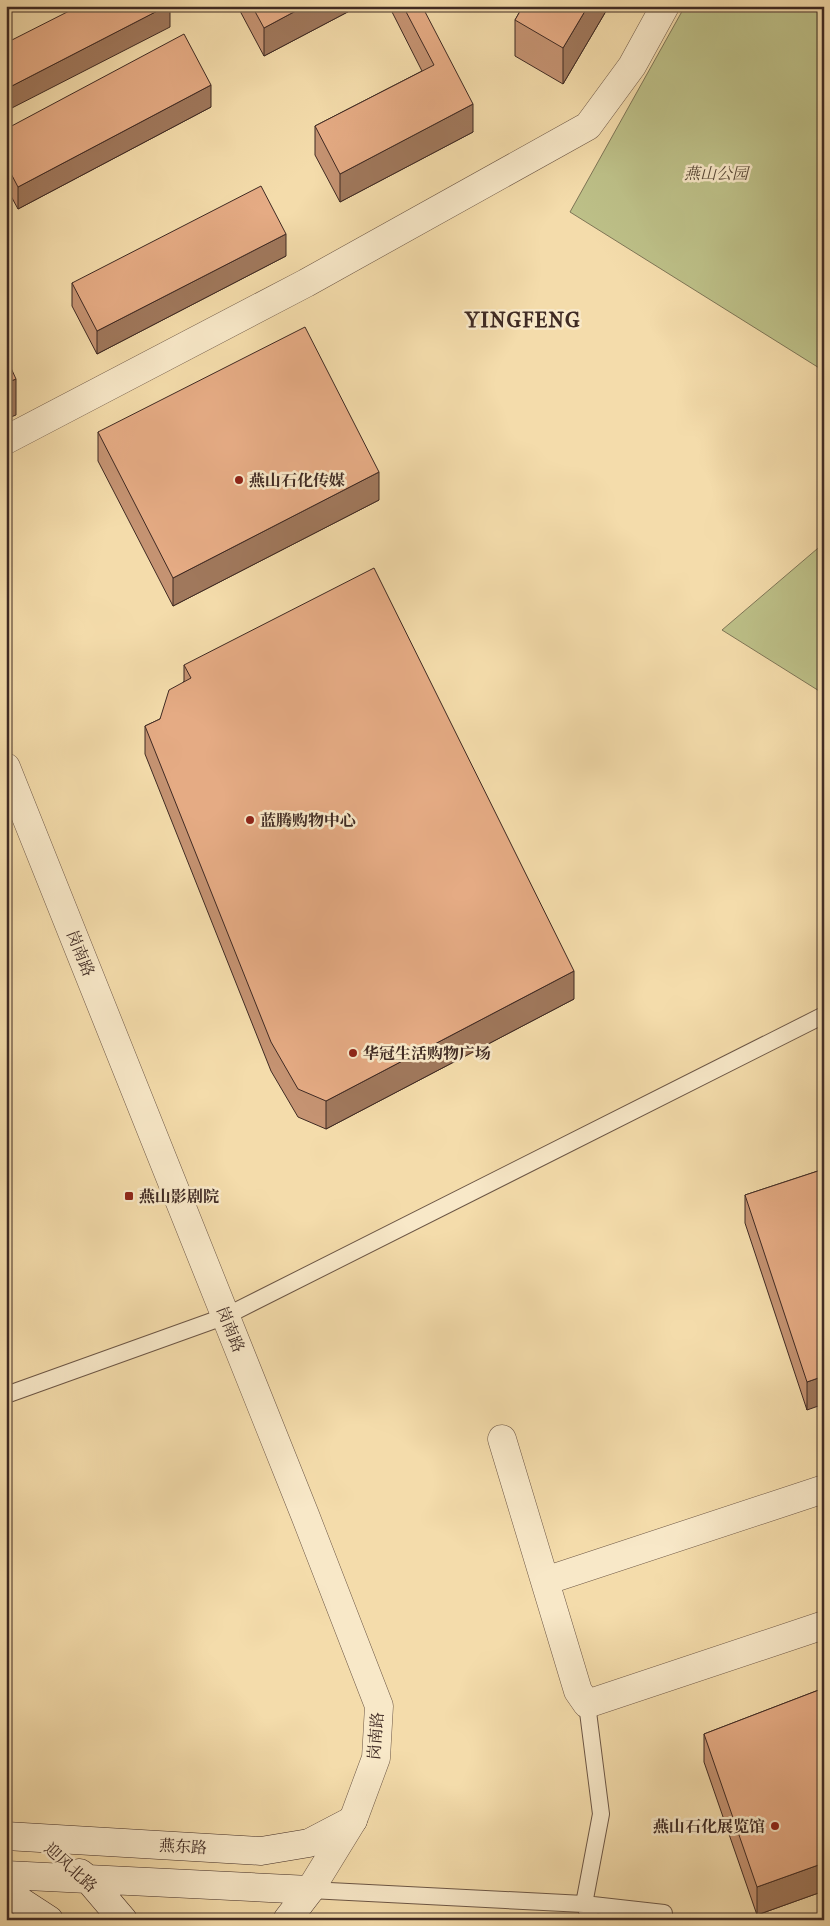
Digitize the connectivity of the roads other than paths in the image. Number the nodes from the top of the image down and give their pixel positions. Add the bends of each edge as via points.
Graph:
1 (665, 6) edge
2 (6, 440) edge
3 (6, 767) edge
4 (824, 1015) edge
5 (226, 1316) junction
6 (6, 1395) edge
7 (502, 1439) dead end
8 (824, 1488) edge
9 (545, 1582) junction
10 (824, 1625) edge
11 (586, 1704) junction
12 (353, 1820) junction
13 (6, 1836) edge
14 (38, 1838) junction
15 (6, 1875) edge
16 (89, 1880) junction
17 (310, 1890) junction
18 (6, 1892) edge
19 (584, 1904) junction
20 (664, 1913) dead end
21 (50, 1920) edge
22 (123, 1920) edge
23 (287, 1920) edge
24 (295, 1920) edge
25 (591, 1920) edge

1 - 2 street via 632,66 588,126 306,283
3 - 5 street, 岗南路
4 - 5 lane
5 - 6 lane
5 - 12 street, 岗南路 via 379,1706 376,1758
7 - 9 street
8 - 9 street
9 - 11 street via 578,1691
10 - 11 street
11 - 19 lane via 601,1814
12 - 14 street, 燕东路 via 309,1843 261,1851
12 - 17 street, 岗南路
13 - 14 street, 燕东路
14 - 16 street, 迎风北路
15 - 16 street
16 - 17 street
16 - 22 street, 迎风北路
17 - 19 lane
17 - 23 street
17 - 24 street
18 - 21 street
19 - 20 lane
19 - 25 lane

